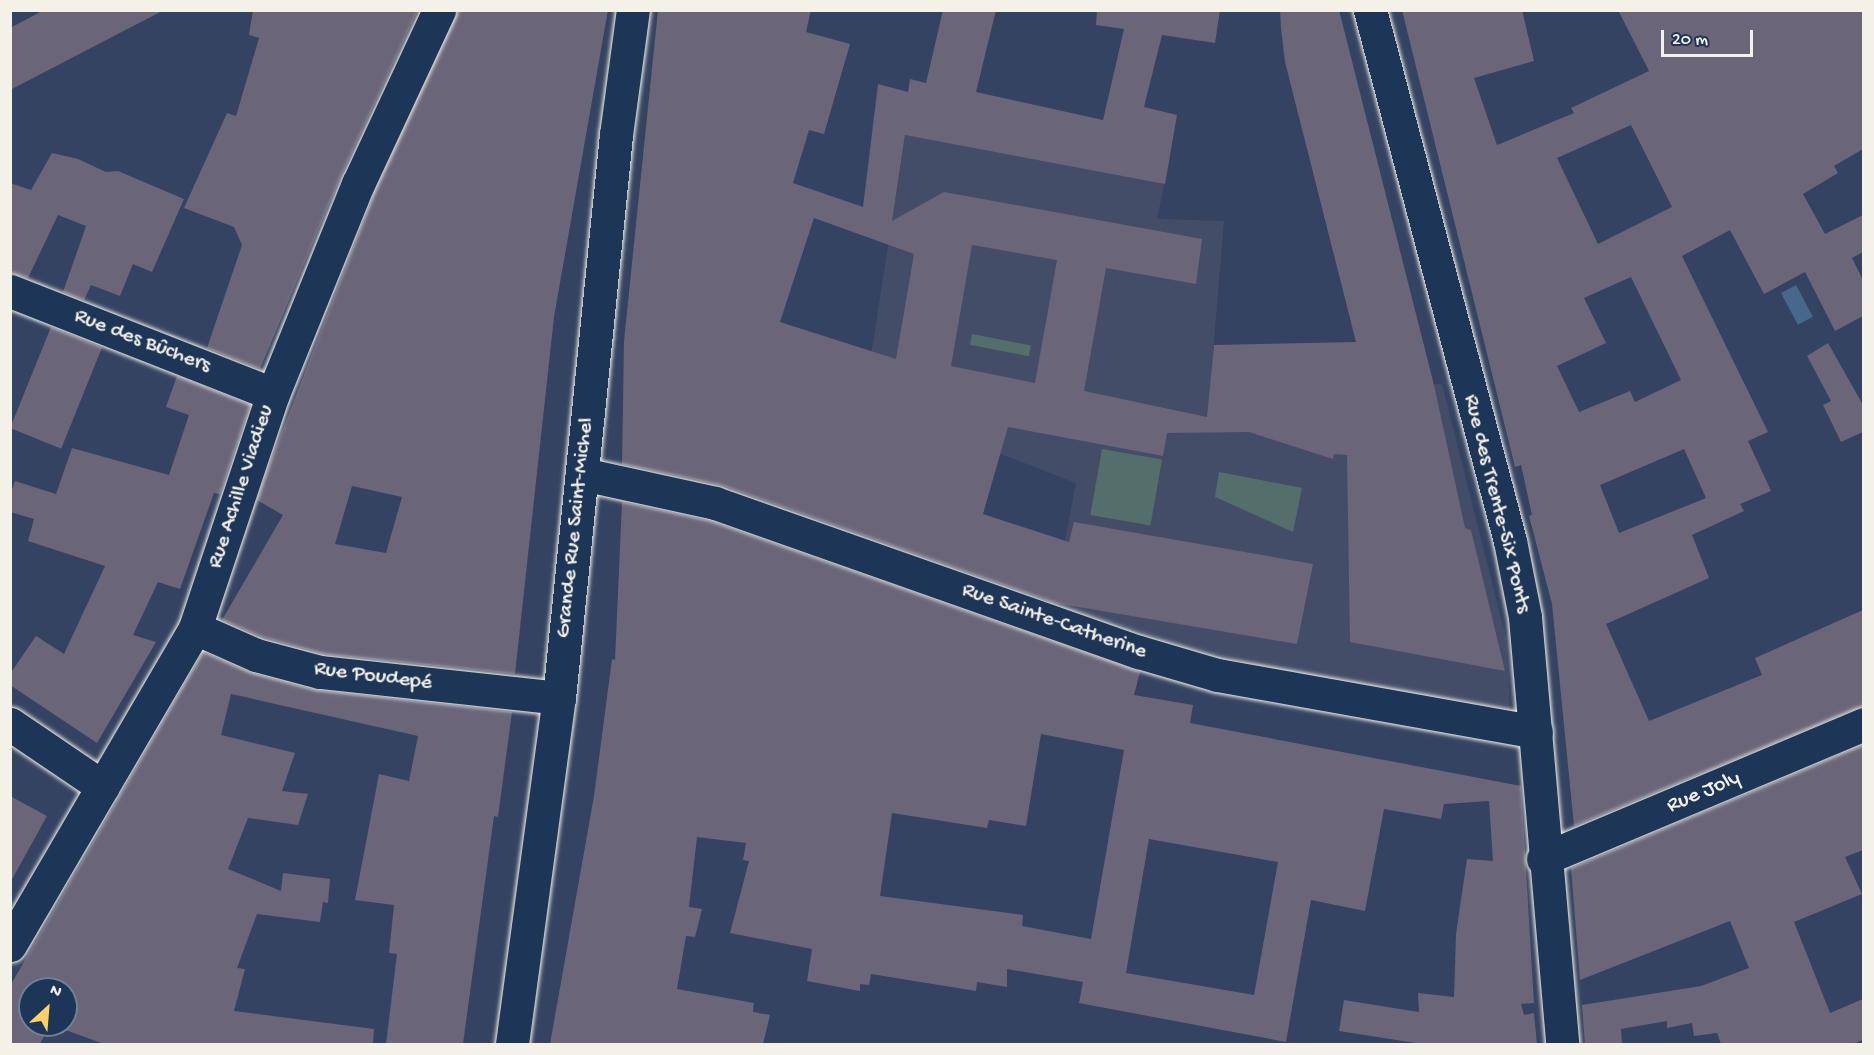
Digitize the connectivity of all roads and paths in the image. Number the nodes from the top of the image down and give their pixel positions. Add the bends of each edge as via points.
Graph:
1 (439, 10) edge
2 (633, 10) edge
3 (1370, 10) edge
4 (10, 291) edge
5 (273, 394) junction
6 (582, 474) junction
7 (195, 628) junction
8 (559, 698) junction
9 (10, 724) edge
10 (1863, 724) edge
11 (1536, 732) junction
12 (103, 787) junction
13 (1543, 859) junction
14 (10, 945) edge
15 (512, 1044) edge
16 (1562, 1044) edge

1 - 5 street, Rue Achille Viadieu via 358,184
2 - 6 street, Grande Rue Saint-Michel via 616,135
3 - 11 street, Rue des Trente-Six Ponts via 1510,541 1525,617
4 - 5 street, Rue des Bûchers
5 - 7 street, Rue Achille Viadieu
6 - 8 street, Grande Rue Saint-Michel
6 - 11 street, Rue Sainte-Catherine via 715,503 1138,652 1217,675
7 - 8 street, Rue Poudepé via 256,655 320,672
7 - 12 street, Rue Achille Viadieu
8 - 15 street, Grande Rue Saint-Michel
9 - 12 street
10 - 13 street, Rue Joly
11 - 13 street, Rue des Trente-Six Ponts
12 - 14 street, Rue Achille Viadieu
13 - 16 street, Rue des Trente-Six Ponts

